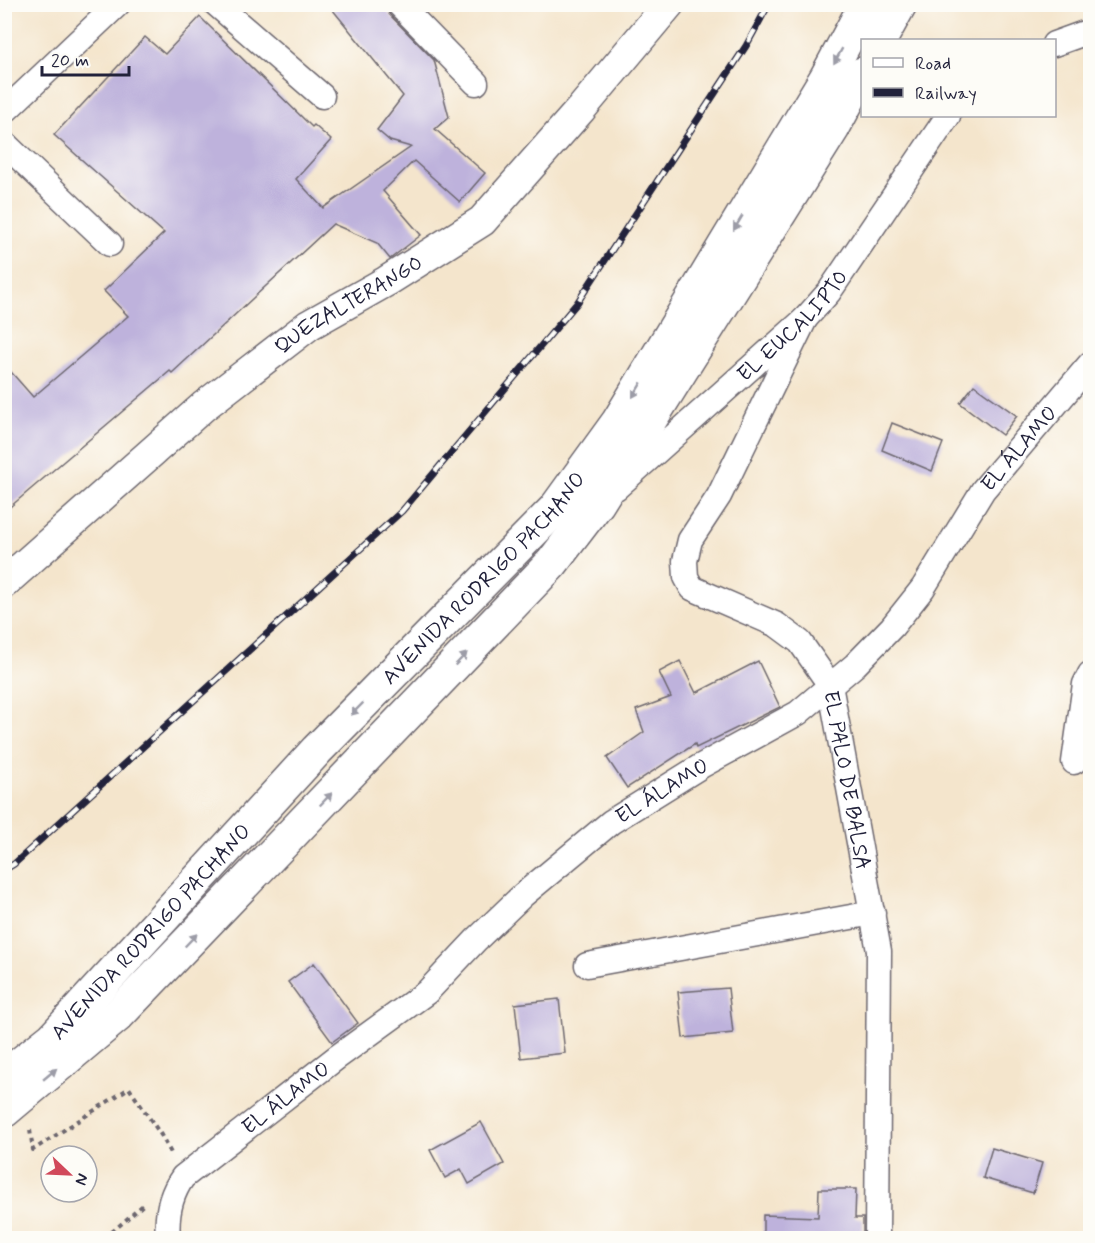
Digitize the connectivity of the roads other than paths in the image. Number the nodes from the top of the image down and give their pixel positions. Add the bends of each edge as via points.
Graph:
1 (118, 4) edge
2 (216, 4) edge
3 (399, 4) edge
4 (669, 4) edge
5 (866, 4) edge
6 (900, 4) edge
7 (1090, 31) edge
8 (881, 39) edge
9 (1056, 43) edge
10 (861, 76) edge
11 (476, 83) dead end
12 (322, 96) dead end
13 (4, 112) edge
14 (947, 117) edge
15 (4, 143) edge
16 (110, 244) dead end
17 (805, 320) junction
18 (1090, 364) edge
19 (598, 503) junction
20 (4, 583) edge
21 (1090, 674) edge
22 (830, 685) junction
23 (1074, 762) dead end
24 (873, 913) junction
25 (587, 965) dead end
26 (11, 1095) edge
27 (168, 1239) edge
28 (877, 1239) edge

1 - 13 street
2 - 12 street
3 - 11 street
4 - 20 street, QUEZALTERANGO via 482,221 309,325 204,406
5 -> 26 main road, AVENIDA RODRIGO PACHANO via 826,78 618,422 555,509 317,750 53,1038
6 - 8 main road
7 - 9 street
10 - 19 main road, AVENIDA RODRIGO PACHANO via 833,128
14 - 17 street, EL EUCALIPTO via 829,292
15 - 16 street
17 - 19 street, EL EUCALIPTO
17 - 22 street, EL PALO DE BALSA via 719,496 690,540 686,577 692,588 777,625 800,642
18 - 22 street, EL ÁLAMO via 983,490 923,588 892,627
26 -> 19 main road, AVENIDA RODRIGO PACHANO via 117,1016 552,563
21 - 23 street via 1085,684
22 - 24 street, EL PALO DE BALSA
22 - 27 street, EL ÁLAMO via 798,713 701,766 611,822 523,896 427,992 183,1177 170,1205
24 - 25 street
24 - 28 street, EL PALO DE BALSA via 879,951

